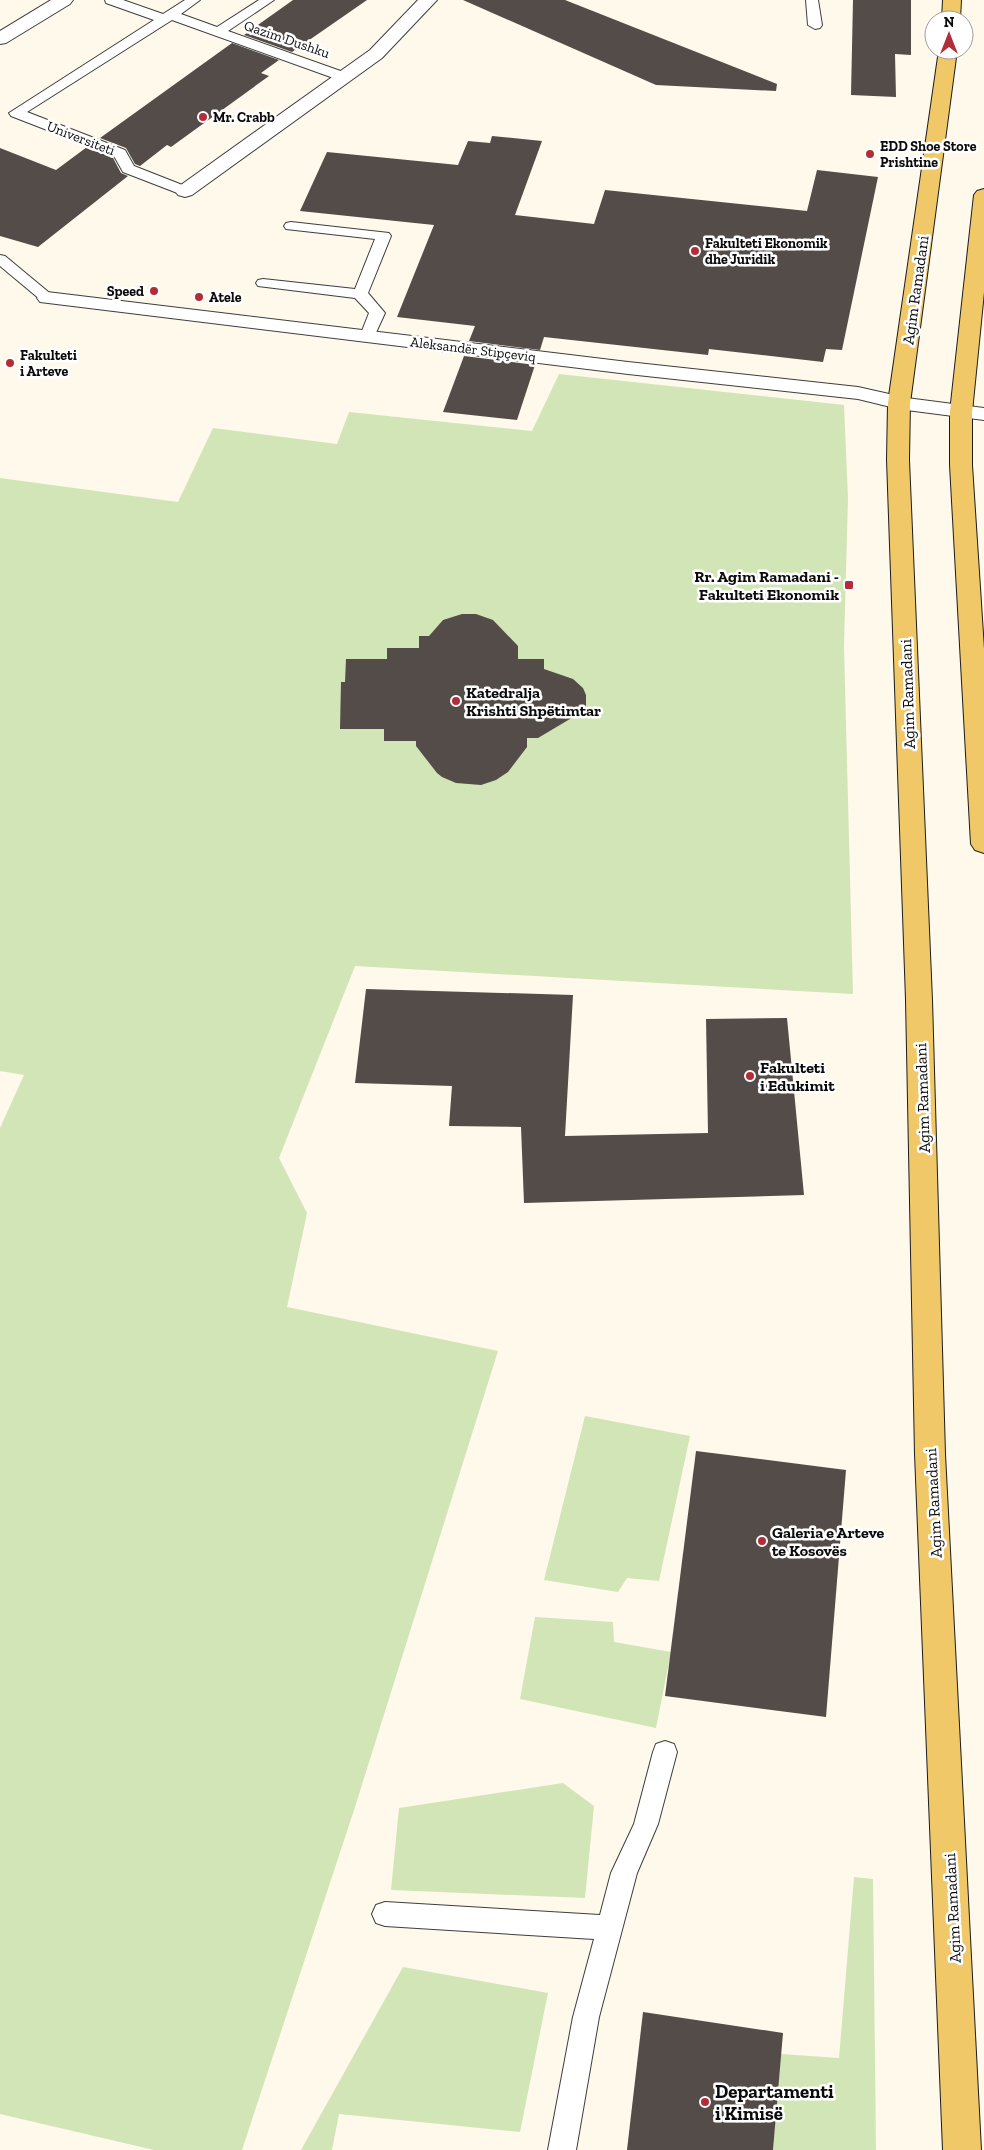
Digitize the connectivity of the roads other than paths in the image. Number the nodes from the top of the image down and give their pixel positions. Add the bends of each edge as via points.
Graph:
1 (64, 0) edge
2 (111, 0) edge
3 (194, 0) edge
4 (268, 0) edge
5 (428, 0) edge
6 (812, 0) edge
7 (168, 17) junction
8 (815, 25) dead end
9 (218, 32) junction
10 (0, 39) edge
11 (947, 60) edge
12 (344, 77) junction
13 (185, 190) joint
14 (984, 195) edge
15 (291, 226) dead end
16 (0, 259) edge
17 (263, 283) dead end
18 (360, 294) junction
19 (47, 298) joint
20 (368, 336) junction
21 (899, 403) junction
22 (973, 413) edge
23 (984, 844) edge
24 (665, 1752) dead end
25 (385, 1914) dead end
26 (609, 1928) junction
27 (562, 2150) edge
28 (962, 2150) edge

1 - 10 street
2 - 7 lane, Qazim Dushku
3 - 7 lane, Universiteti
4 - 9 lane, Qazim Dushku
5 - 12 street, Universiteti via 376,54
6 - 8 lane
7 - 9 lane, Qazim Dushku
7 - 13 lane, Universiteti via 16,113 120,152 128,169
9 - 12 lane, Qazim Dushku
11 - 21 main road, Agim Ramadani
12 - 13 street, Universiteti
14 - 22 main road
15 - 18 lane via 384,236
16 - 19 lane
17 - 18 lane
18 - 20 lane via 378,312
19 - 20 street, Aleksandër Stipçeviq
20 - 21 street, Aleksandër Stipçeviq via 858,393
21 - 22 street, Aleksandër Stipçeviq
21 - 28 main road, Agim Ramadani via 898,460 919,1000 930,1454
22 - 23 main road via 961,465
24 - 26 lane via 646,1824 624,1873
25 - 26 lane
26 - 27 lane via 586,2017

